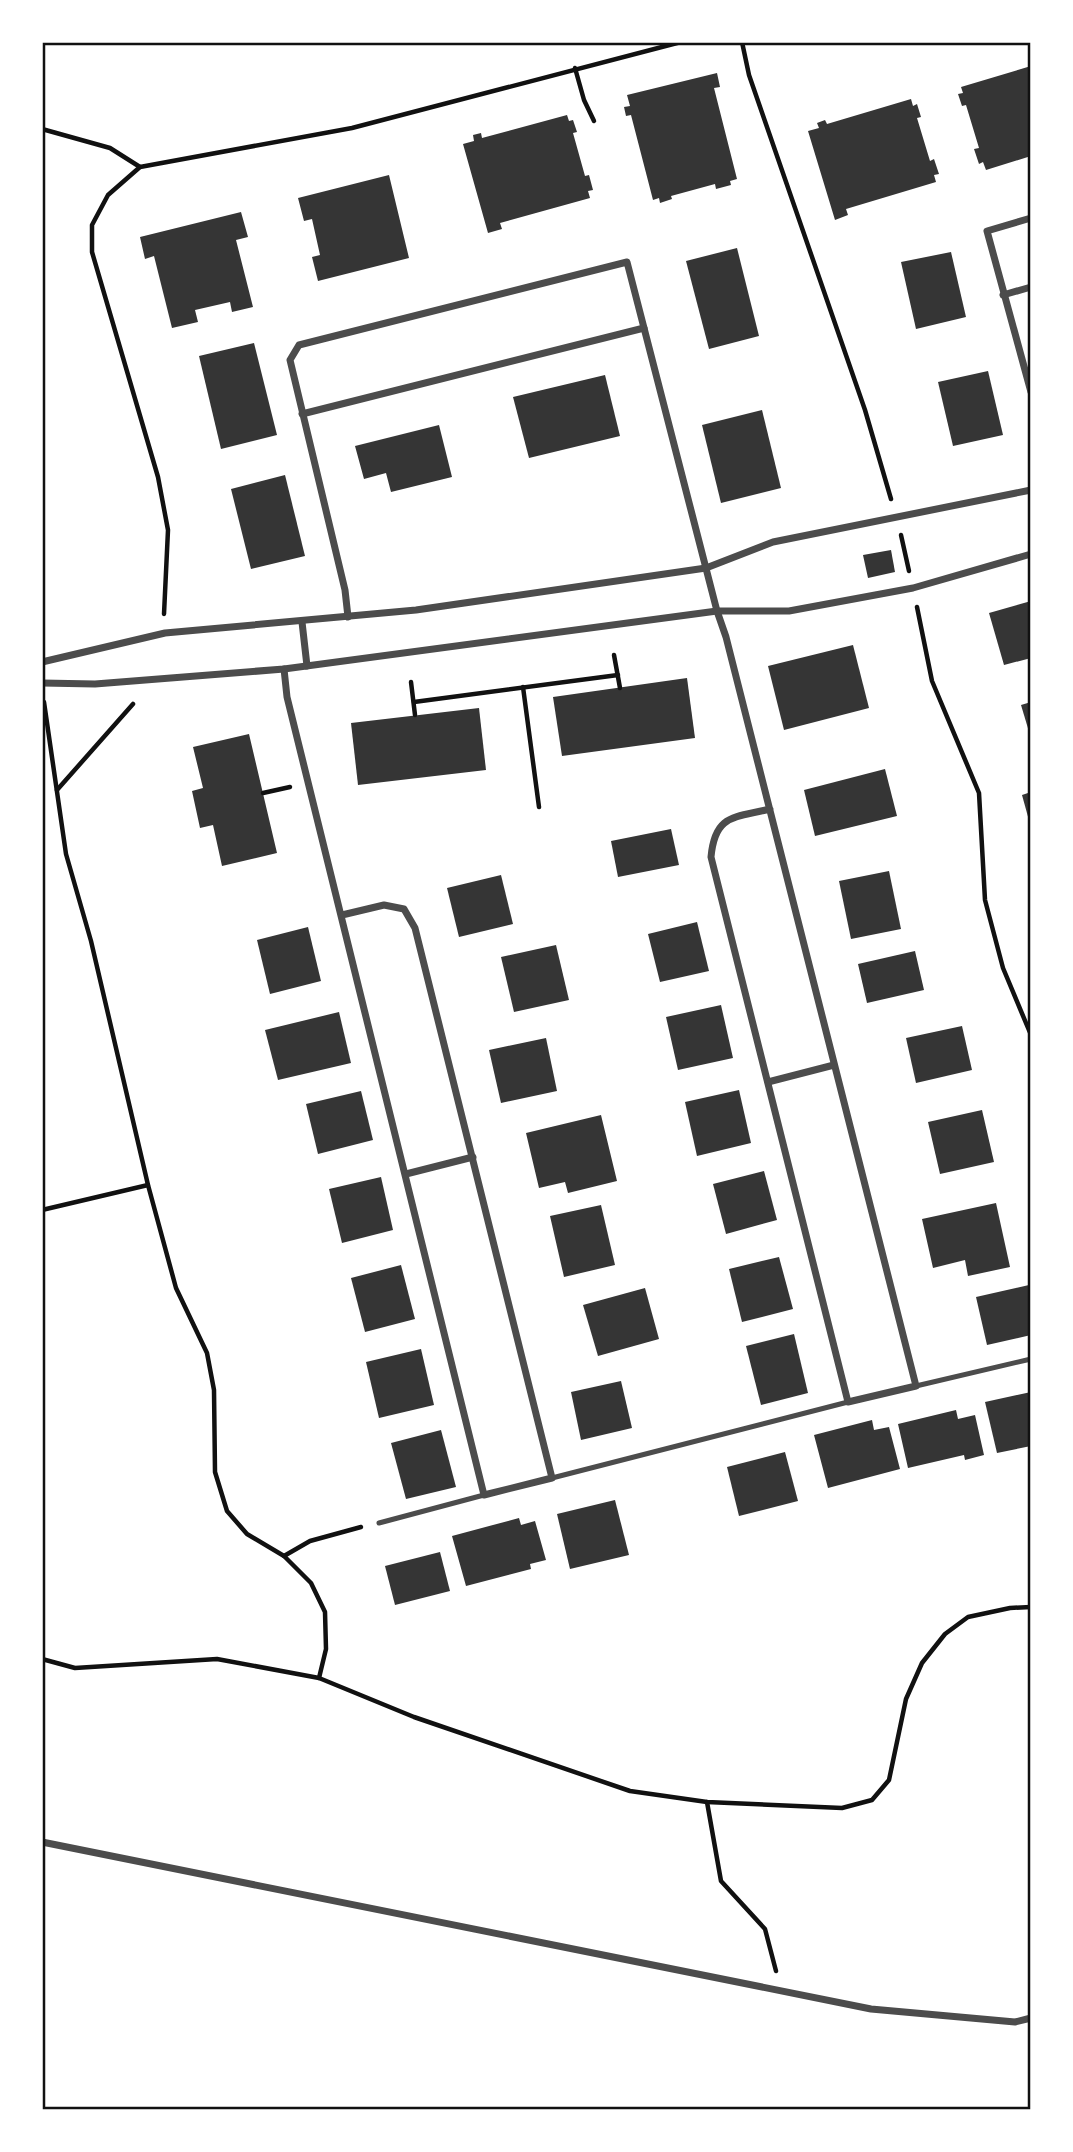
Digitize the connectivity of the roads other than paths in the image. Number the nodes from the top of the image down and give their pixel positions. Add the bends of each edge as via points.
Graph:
1 (1031, 218) edge
2 (1031, 287) edge
3 (1003, 295) junction
4 (644, 328) junction
5 (1031, 392) edge
6 (302, 414) junction
7 (1031, 490) edge
8 (1031, 554) edge
9 (706, 568) junction
10 (717, 611) junction
11 (348, 617) junction
12 (302, 622) junction
13 (42, 662) edge
14 (307, 666) junction
15 (284, 669) junction
16 (42, 683) edge
17 (770, 809) junction
18 (342, 915) junction
19 (834, 1065) junction
20 (768, 1082) junction
21 (473, 1157) junction
22 (406, 1174) junction
23 (1031, 1359) edge
24 (916, 1386) junction
25 (848, 1402) junction
26 (552, 1478) junction
27 (484, 1495) junction
28 (379, 1523) road end
29 (42, 1842) edge
30 (1031, 2018) edge

1 - 3 street via 987,231
2 - 3 street
3 - 5 street
4 - 6 street
4 - 6 street via 627,262 505,292 299,345 290,360
4 - 9 street
6 - 11 street
7 - 9 street via 773,542
8 - 10 street via 913,588 803,608
9 - 10 street
9 - 11 street
10 - 14 street
10 - 17 street
11 - 12 street
12 - 13 street via 165,633
12 - 14 street
14 - 15 street
15 - 16 street via 95,684
15 - 18 street via 287,697
17 - 19 street
17 - 20 street via 726,820 713,835 711,857
18 - 21 street via 384,905 404,909 415,928
18 - 22 street
19 - 20 street
19 - 24 street
20 - 25 street
21 - 22 street
21 - 26 street
22 - 27 street
23 - 24 lane
24 - 25 street
25 - 26 lane
26 - 27 street
27 - 28 lane
29 - 30 street via 871,2009 1015,2022

